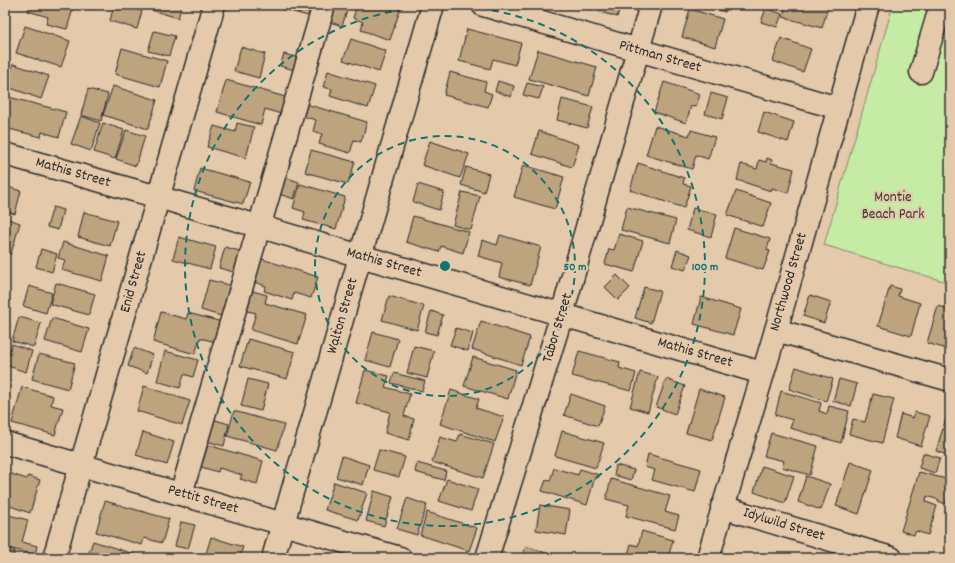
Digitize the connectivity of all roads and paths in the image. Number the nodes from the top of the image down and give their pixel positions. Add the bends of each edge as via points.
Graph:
1 (214, 5) edge
2 (324, 5) edge
3 (433, 5) edge
4 (483, 5) edge
5 (651, 5) edge
6 (868, 5) edge
7 (941, 5) edge
8 (638, 50) junction
9 (921, 72) dead end
10 (838, 108) junction
11 (5, 154) edge
12 (158, 198) junction
13 (260, 227) junction
14 (360, 256) junction
15 (562, 314) junction
16 (776, 330) junction
17 (762, 372) junction
18 (950, 380) edge
19 (5, 443) edge
20 (81, 465) junction
21 (181, 494) junction
22 (722, 507) junction
23 (283, 524) junction
24 (54, 558) edge
25 (273, 558) edge
26 (400, 558) edge
27 (487, 558) edge
28 (708, 558) edge
29 (891, 558) edge

1 - 12 street, Enid Street
2 - 13 street
3 - 14 street, Walton Street
4 - 8 street, Pittman Street
5 - 8 street, Tabor Street
6 - 10 street, Northwood Street
7 - 9 street
8 - 10 street, Pittman Street
8 - 15 street, Tabor Street
10 - 16 street, Northwood Street
11 - 12 street, Mathis Street
12 - 13 street, Mathis Street
12 - 20 street, Enid Street
13 - 14 street, Mathis Street
13 - 21 street
14 - 15 street, Mathis Street
14 - 23 street, Walton Street
15 - 17 street, Mathis Street
15 - 27 street, Tabor Street
16 - 17 street, Northwood Street
16 - 18 street
17 - 22 street, Northwood Street
19 - 20 street, Pettit Street
20 - 21 street, Pettit Street
20 - 24 street, Enid Street
21 - 23 street, Pettit Street
22 - 28 street, Northwood Street
22 - 29 street, Idylwild Street
23 - 25 street, Walton Street
23 - 26 street, Pettit Street

